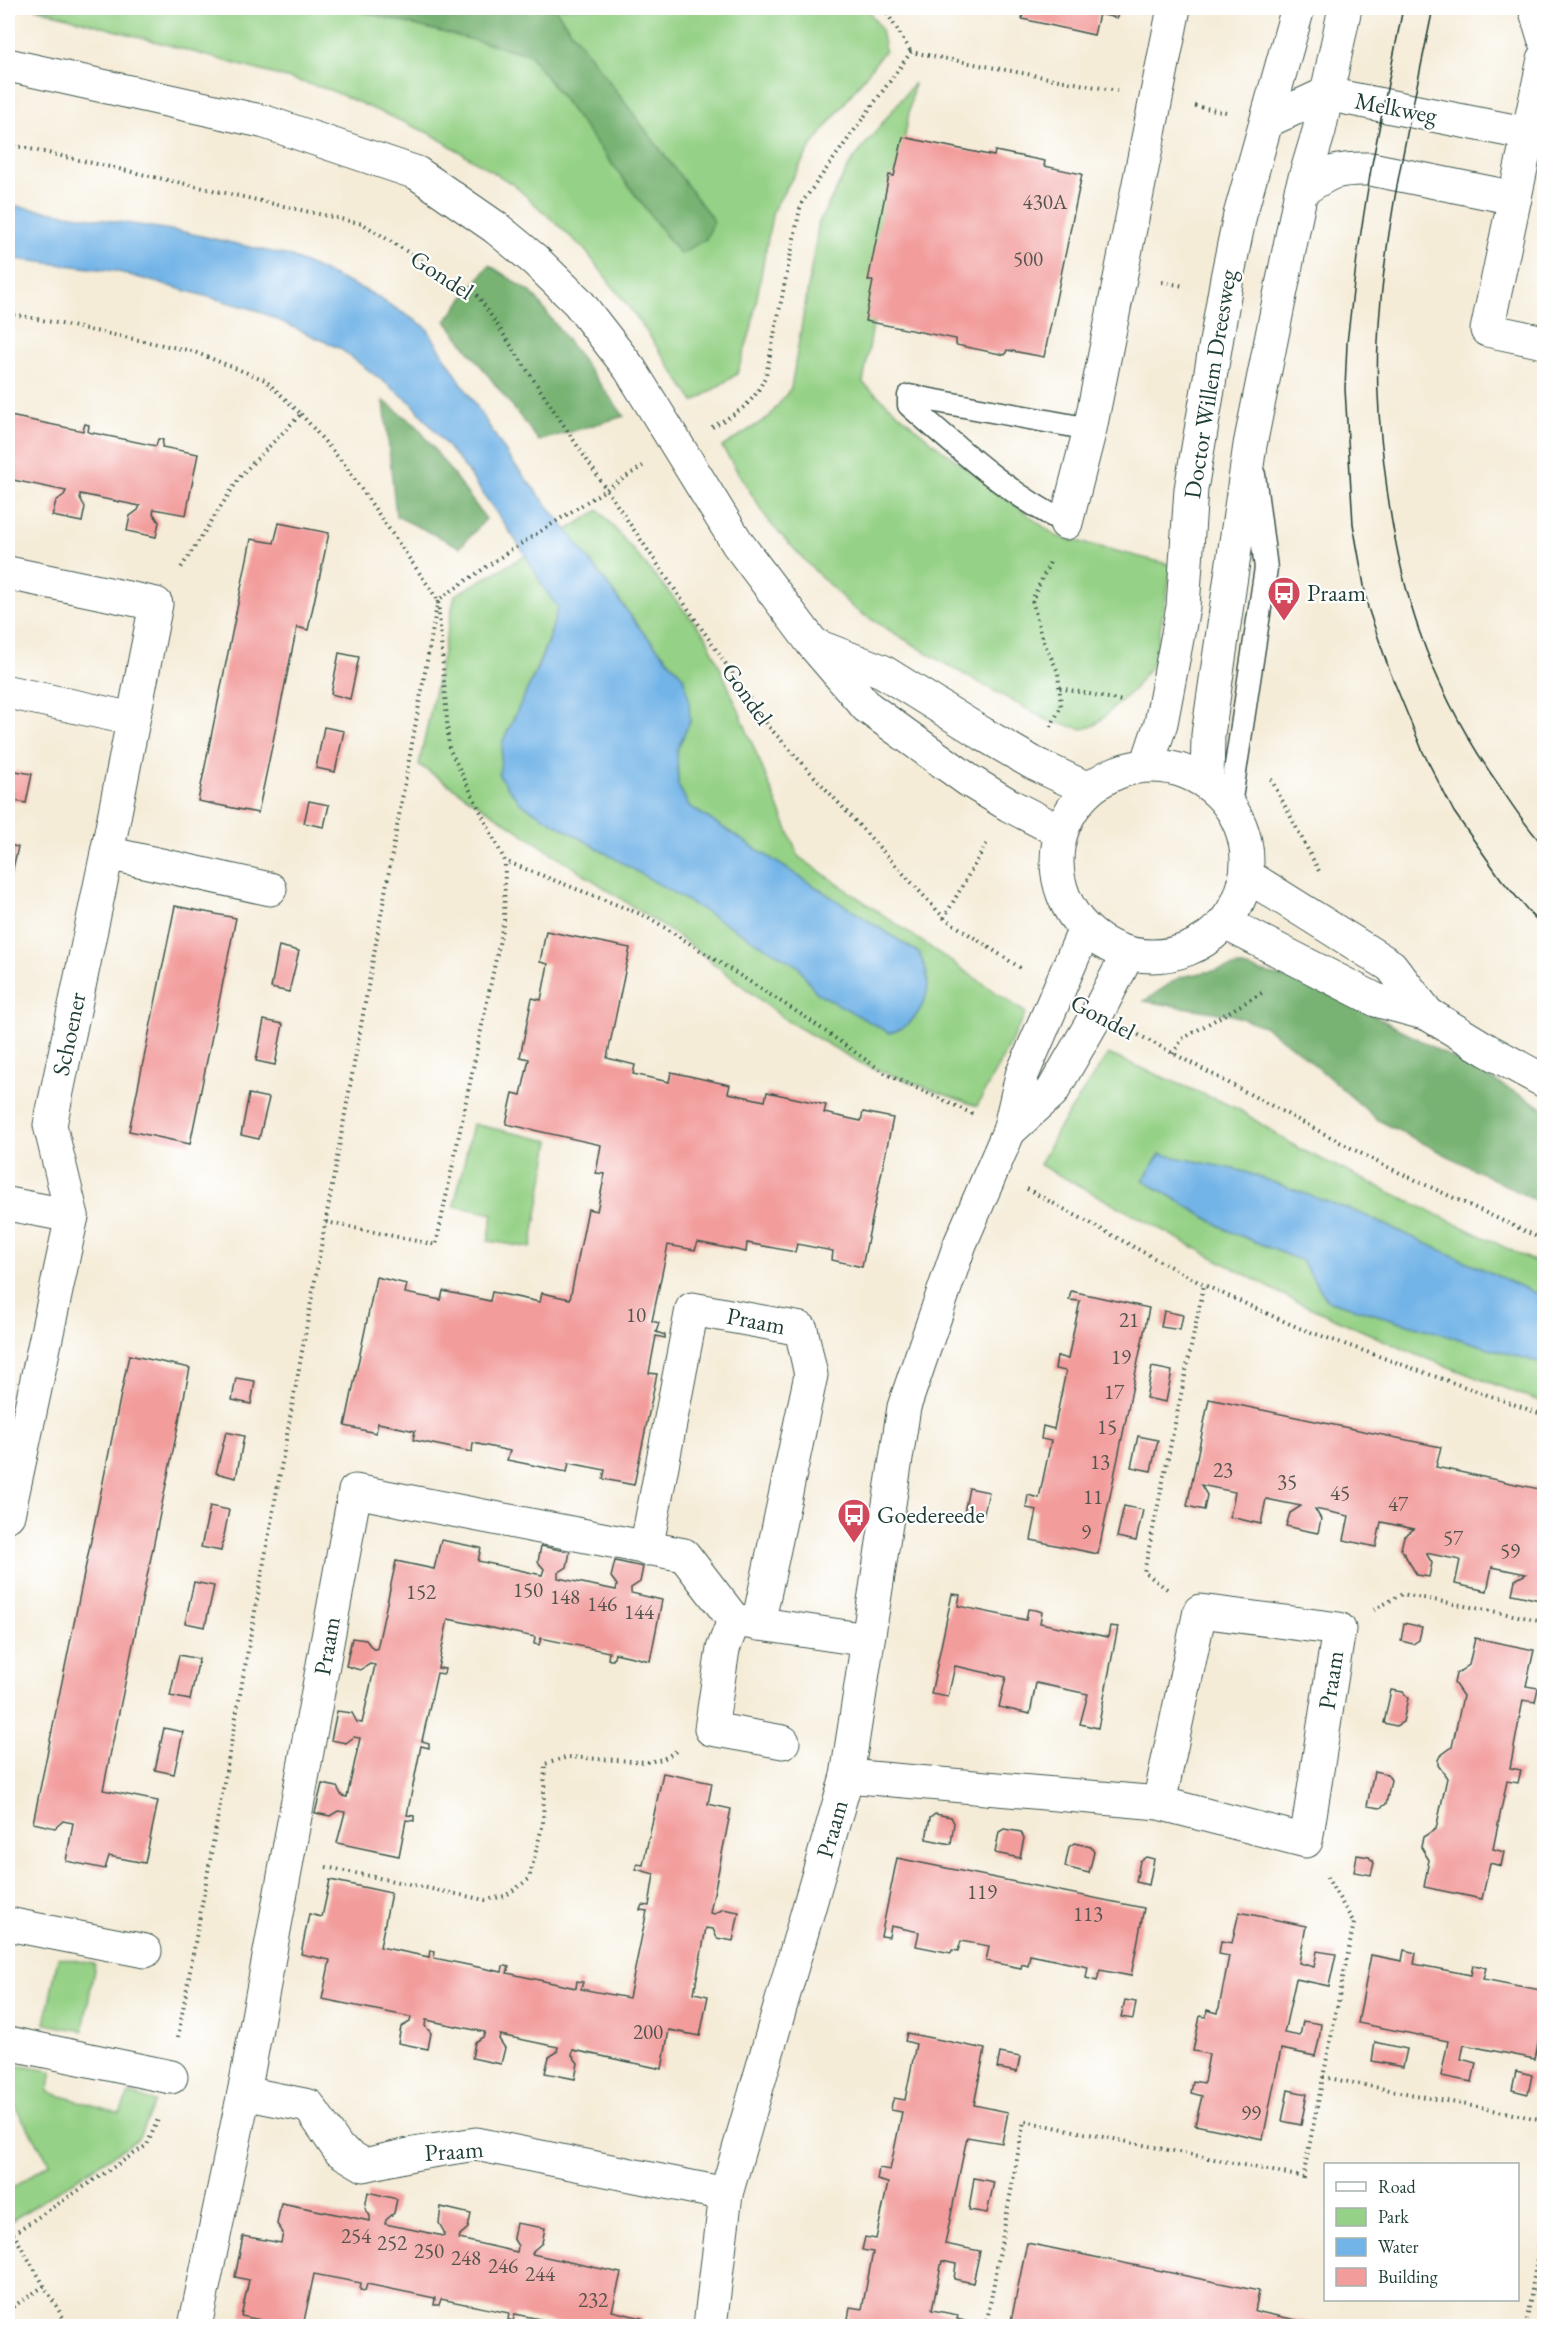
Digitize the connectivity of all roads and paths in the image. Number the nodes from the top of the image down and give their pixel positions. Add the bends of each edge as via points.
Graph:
1 (884, 8) edge
2 (1174, 8) edge
3 (1298, 8) edge
4 (1345, 8) edge
5 (1535, 8) edge
6 (1545, 38) edge
7 (911, 52) junction
8 (8, 65) edge
9 (1544, 69) edge
10 (1113, 90) dead end
11 (1326, 94) junction
12 (1267, 120) junction
13 (1529, 134) junction
14 (8, 144) edge
15 (1518, 183) junction
16 (1301, 191) junction
17 (8, 313) edge
18 (1545, 342) edge
19 (301, 414) junction
20 (1090, 429) junction
21 (677, 446) junction
22 (606, 489) junction
23 (1066, 523) joint
24 (8, 573) edge
25 (438, 600) junction
26 (156, 604) junction
27 (813, 644) junction
28 (8, 692) edge
29 (133, 719) junction
30 (1147, 765) junction
31 (1088, 789) junction
32 (1219, 794) junction
33 (1061, 832) junction
34 (107, 853) junction
35 (505, 861) junction
36 (1246, 875) junction
37 (270, 889) dead end
38 (1225, 923) junction
39 (1085, 929) junction
40 (1128, 954) junction
41 (1057, 992) junction
42 (1098, 1014) junction
43 (1428, 1014) junction
44 (1545, 1080) edge
45 (1009, 1131) junction
46 (992, 1170) junction
47 (8, 1203) edge
48 (72, 1216) junction
49 (326, 1222) junction
50 (1545, 1240) edge
51 (1204, 1285) junction
52 (1545, 1415) edge
53 (8, 1515) edge
54 (646, 1549) junction
55 (1200, 1611) junction
56 (1545, 1621) edge
57 (746, 1622) junction
58 (1339, 1629) junction
59 (867, 1640) junction
60 (711, 1729) junction
61 (783, 1742) dead end
62 (847, 1776) junction
63 (1159, 1803) junction
64 (1306, 1841) junction
65 (288, 1859) junction
66 (8, 1924) edge
67 (145, 1951) dead end
68 (8, 2043) edge
69 (171, 2077) junction
70 (1323, 2077) junction
71 (244, 2093) junction
72 (1545, 2120) edge
73 (726, 2194) junction
74 (1545, 2215) edge
75 (13, 2233) junction
76 (8, 2237) edge
77 (44, 2286) junction
78 (8, 2310) edge
79 (68, 2326) edge
80 (195, 2326) edge
81 (710, 2326) edge
82 (986, 2326) edge
83 (1526, 2326) edge

1 - 7 path
2 - 20 street
3 - 12 street, Doctor Willem Dreesweg
4 - 11 street, Doctor Willem Dreesweg
5 - 6 street
7 - 10 path
7 - 21 path via 801,204 766,375 757,395 743,410
8 - 21 street via 265,122 417,173 495,227 578,302 630,369
9 - 13 street
11 - 12 street, Melkweg
11 - 13 street, Melkweg
11 - 16 street, Doctor Willem Dreesweg
12 - 30 street, Doctor Willem Dreesweg via 1227,278 1191,489 1183,607 1161,723
13 - 15 street
14 - 22 path, Gondel via 363,224 478,296
15 - 16 street via 1350,168 1329,172
15 - 18 street via 1487,330
16 - 32 street, Doctor Willem Dreesweg via 1250,445 1208,735
17 - 19 path via 192,351 265,380
19 - 25 path via 344,464
19 - 26 path via 242,474
20 - 23 street
20 - 23 lane via 909,396 909,405 962,452 1019,496
21 - 22 path
21 - 27 street via 738,544
22 - 25 path
22 - 41 path, Gondel via 769,728 944,918
24 - 26 street
25 - 35 path via 449,748
25 - 49 path
26 - 29 street, Schoener
27 - 31 street via 882,671 982,734
27 - 33 street via 867,707 968,780
28 - 29 street
29 - 34 street, Schoener
30 - 31 street via 1116,772
30 - 32 street via 1179,769
31 - 33 street via 1071,809
32 - 36 street via 1242,827
33 - 39 street via 1056,858 1059,884 1068,908
34 - 37 street
34 - 48 street, Schoener via 50,1125
35 - 45 path via 648,917 886,1074
35 - 49 path via 504,920 435,1245
36 - 38 street via 1240,897
36 - 43 street via 1390,966
38 - 40 street via 1205,940 1181,952 1155,957
38 - 43 street via 1376,1000
39 - 40 street
39 - 41 street, Praam
40 - 42 street, Praam
41 - 45 street, Praam via 1022,1075
42 - 45 street, Praam via 1052,1092
42 - 50 path, Gondel via 1381,1164
43 - 44 street
45 - 46 street, Praam
46 - 51 path
46 - 59 street, Praam via 960,1244 904,1407
47 - 48 street
48 - 53 street, Schoener
49 - 69 path
51 - 52 path via 1299,1328
51 - 55 path via 1144,1572
54 - 57 street, Praam via 684,1555
54 - 57 street, Praam via 692,1309 801,1329 812,1375
54 - 65 street, Praam via 355,1491
55 - 58 street, Praam
55 - 63 street
56 - 58 path via 1402,1594
57 - 59 street
57 - 60 street, Praam via 723,1649
58 - 64 street, Praam
59 - 62 street, Praam
60 - 61 street
60 - 65 path via 663,1759 648,1762 568,1757 545,1764 543,1823 529,1879 505,1896 485,1900
62 - 63 street, Praam
62 - 73 street, Praam
63 - 64 street, Praam
64 - 70 path via 1354,1923
65 - 71 street, Praam
66 - 67 street
68 - 69 street
69 - 75 path via 147,2145
70 - 72 path
70 - 82 path via 1303,2177 1024,2121
71 - 73 street, Praam via 309,2106 339,2150 364,2164 476,2145
71 - 80 street, Praam
73 - 81 street, Praam
74 - 83 path
75 - 76 path
75 - 77 path
77 - 78 path
77 - 79 path

